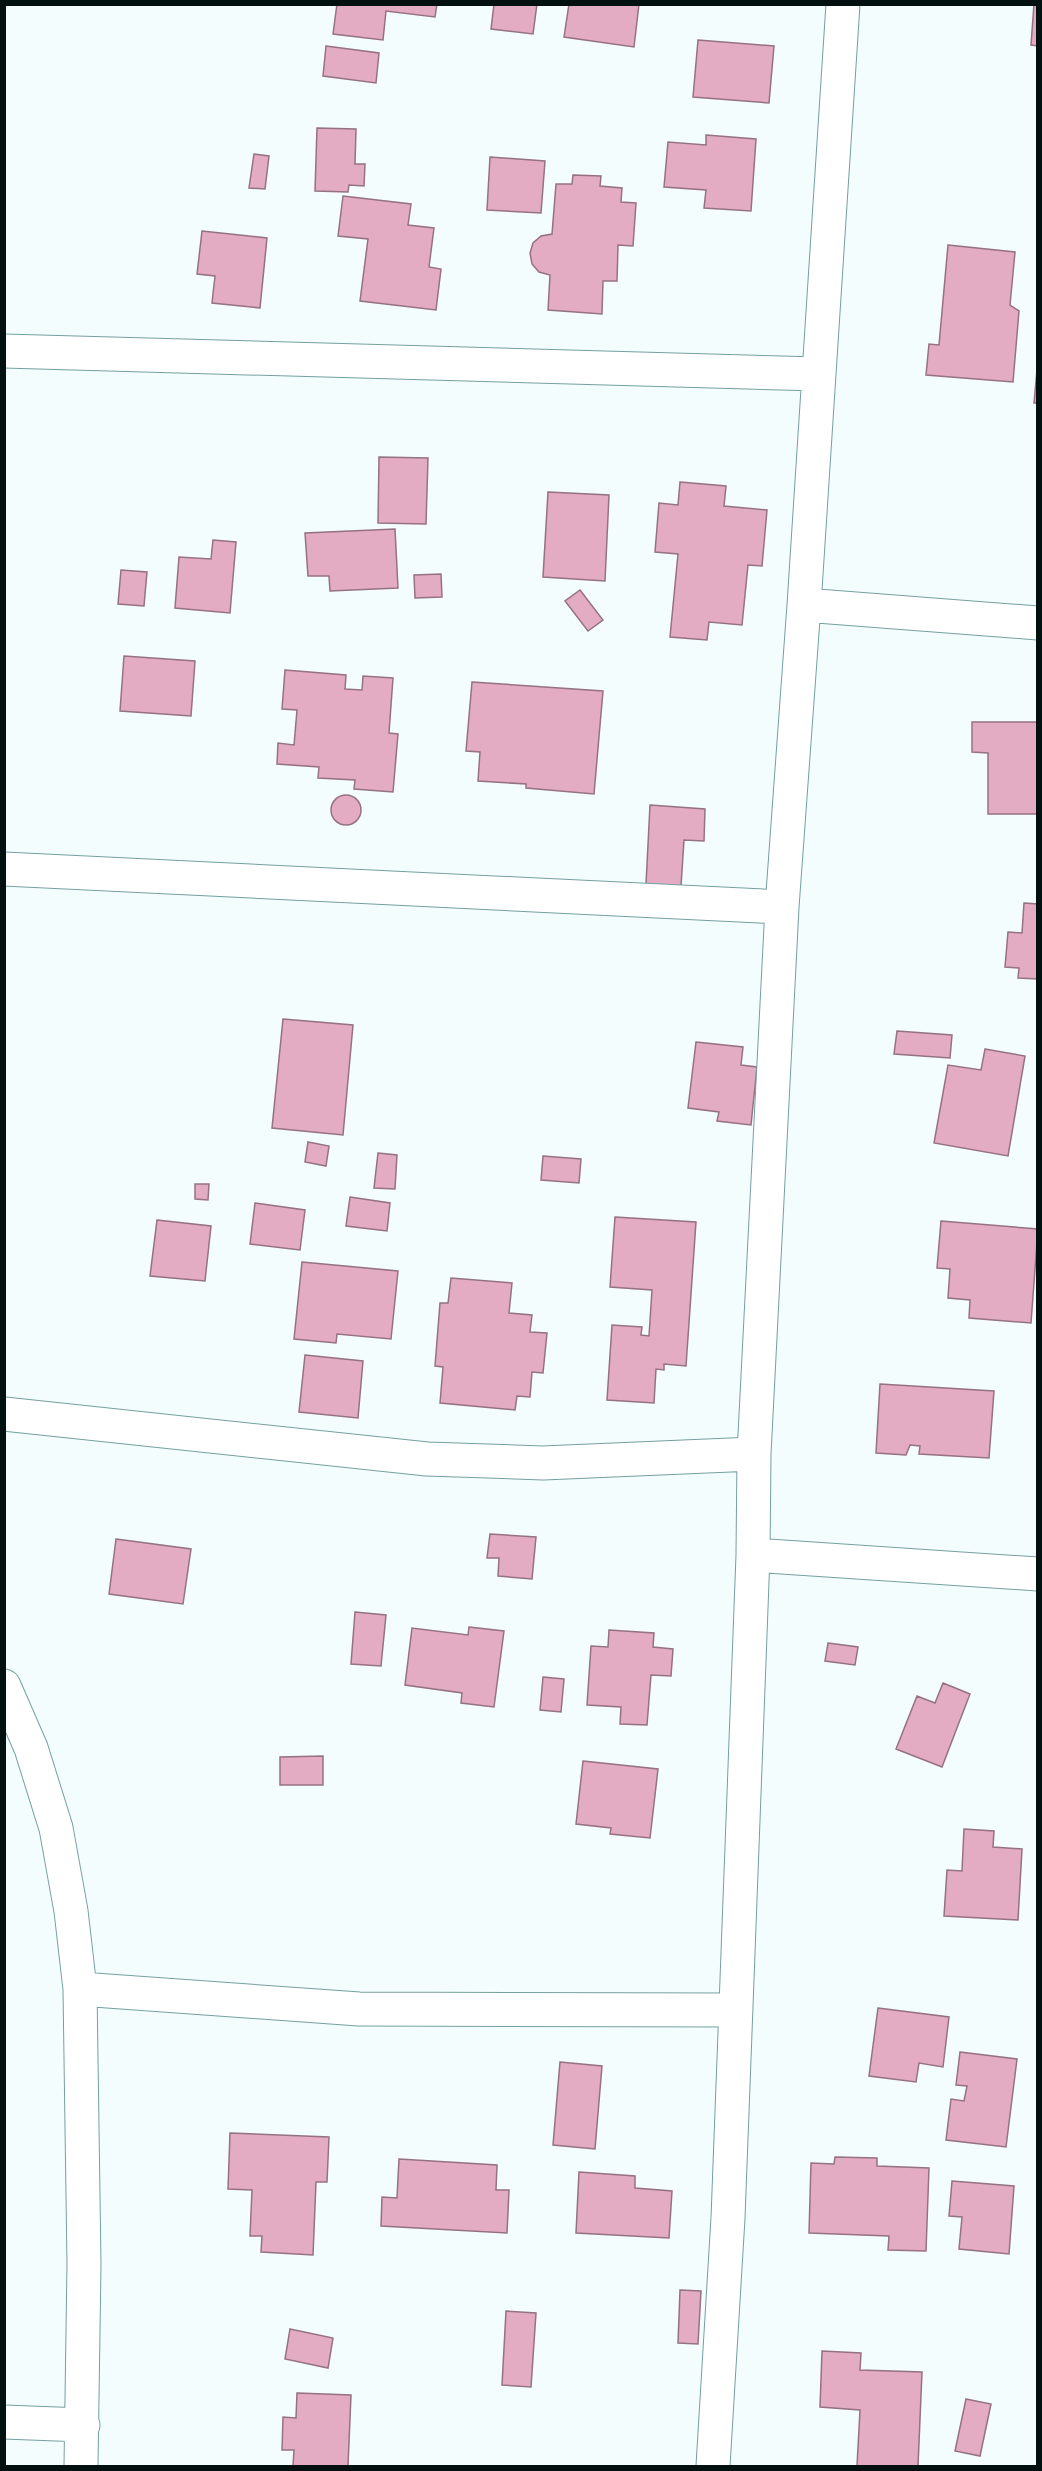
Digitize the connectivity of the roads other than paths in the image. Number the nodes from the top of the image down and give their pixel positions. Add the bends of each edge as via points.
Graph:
1 (843, 4) edge
2 (4, 351) edge
3 (818, 374) junction
4 (804, 605) junction
5 (1038, 623) edge
6 (4, 869) edge
7 (782, 907) junction
8 (4, 1414) edge
9 (754, 1454) junction
10 (753, 1555) junction
11 (1038, 1574) edge
12 (4, 1686) edge
13 (80, 1989) junction
14 (736, 2010) junction
15 (4, 2422) edge
16 (83, 2426) junction
17 (81, 2466) edge
18 (713, 2466) edge

1 - 3 street
2 - 3 street
3 - 4 street
4 - 5 street
4 - 7 street
6 - 7 street
7 - 9 street
8 - 9 street via 427,1459 543,1463
9 - 10 street
10 - 11 street
10 - 14 street
12 - 13 street via 31,1748 56,1828
13 - 14 street via 359,2009
13 - 16 street
14 - 18 street via 729,2218
15 - 16 street
16 - 17 street

